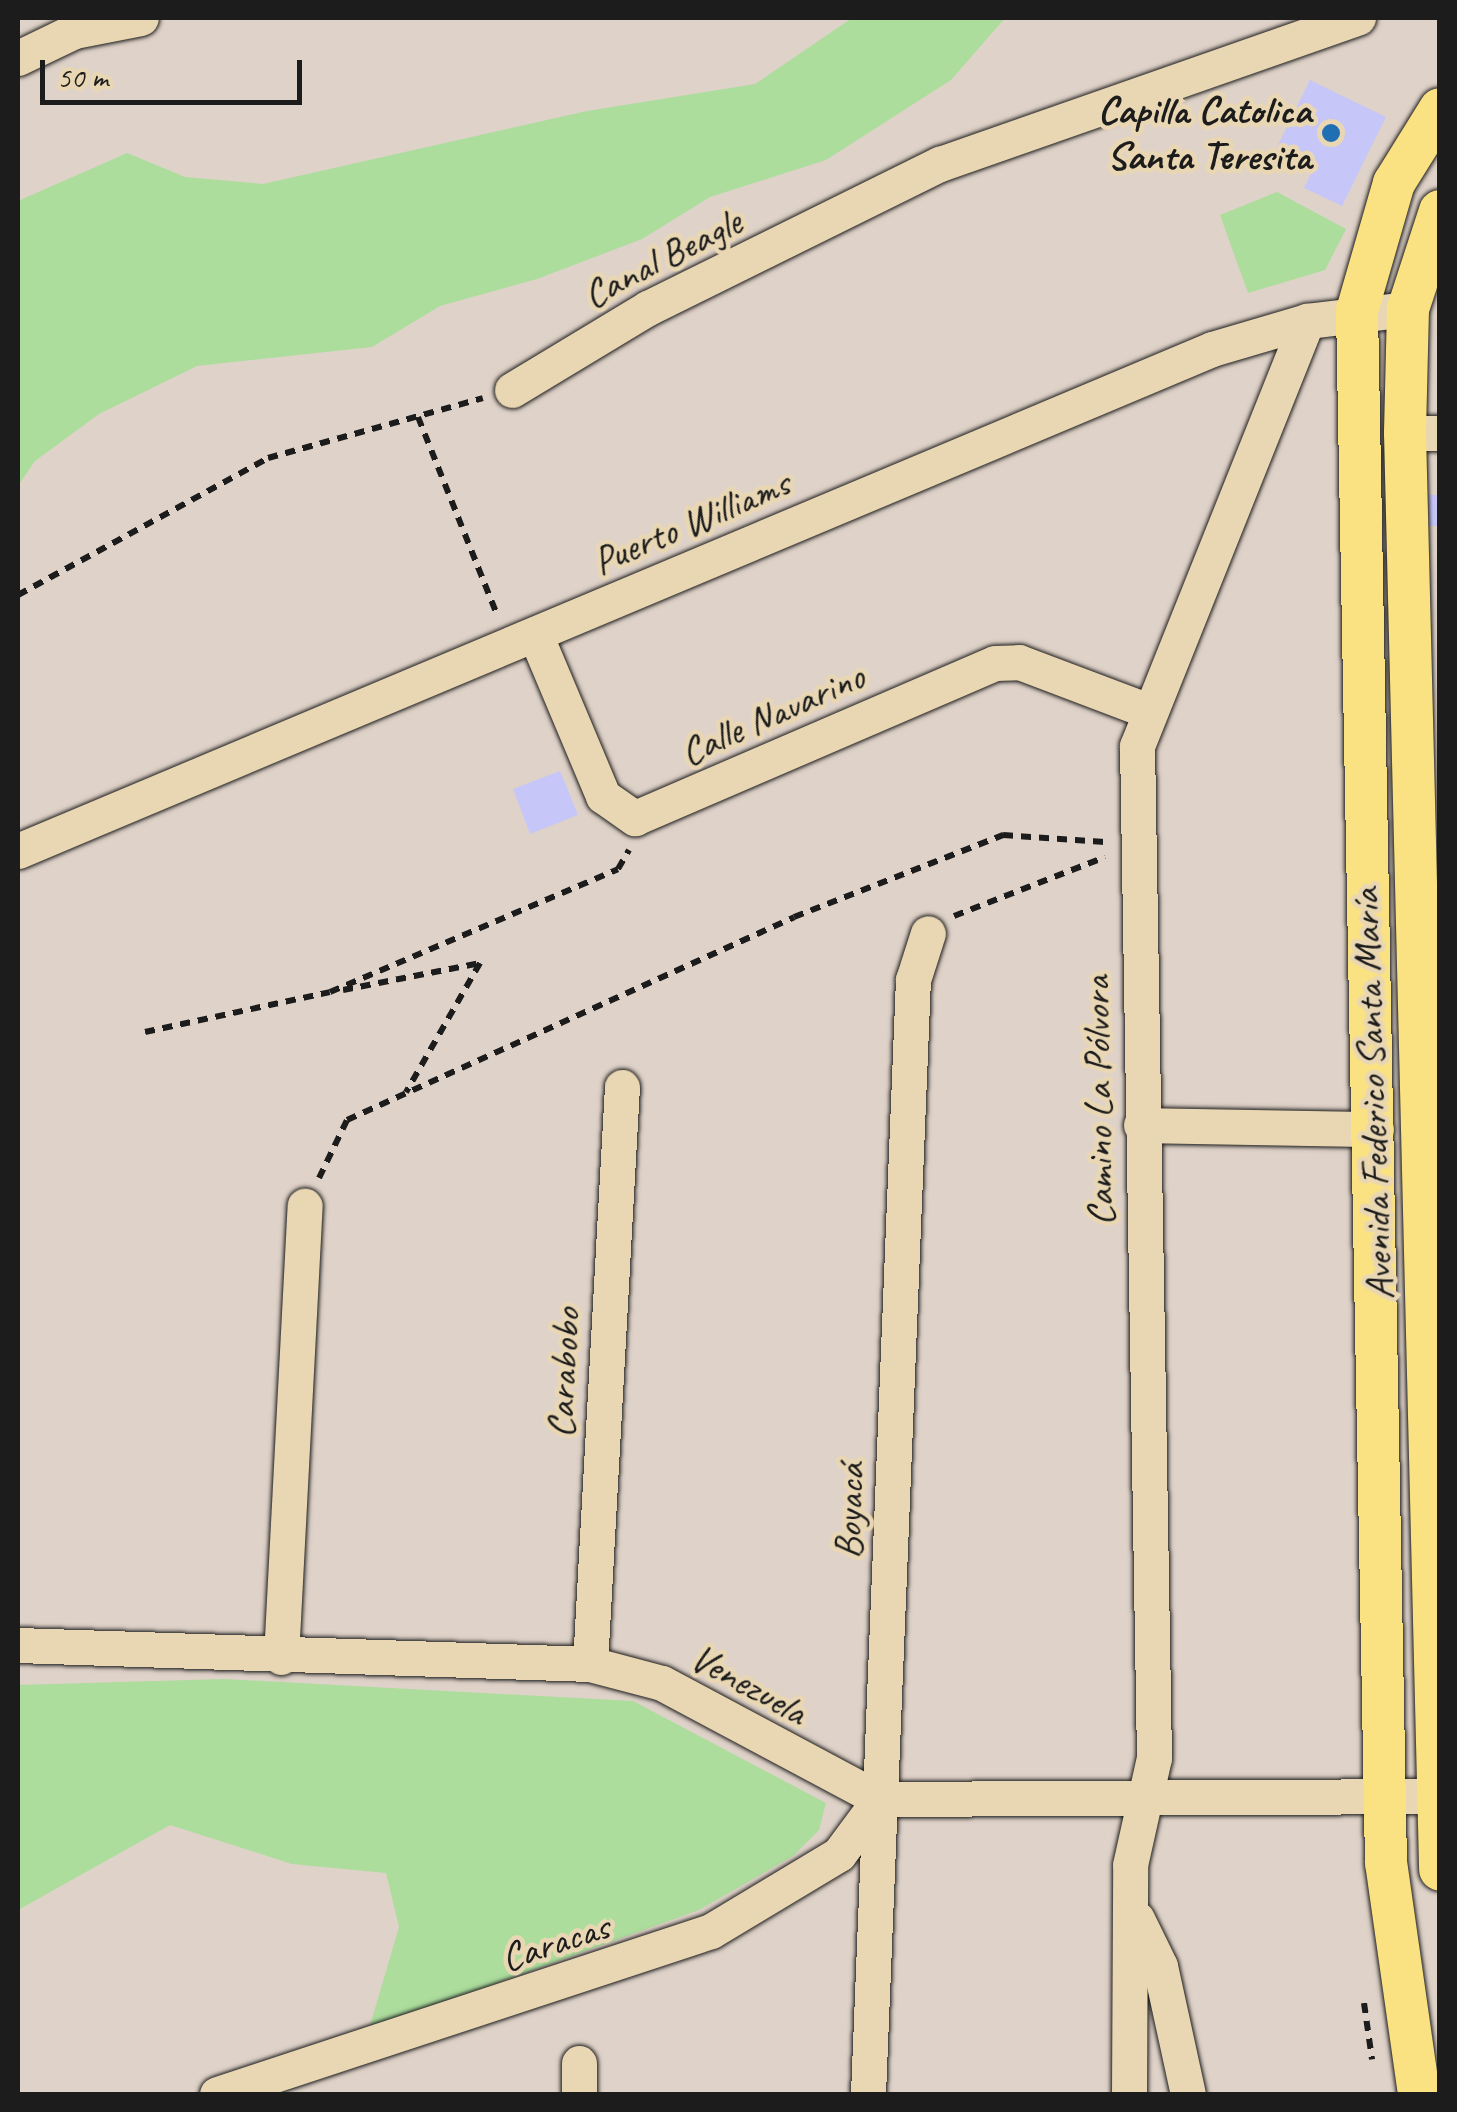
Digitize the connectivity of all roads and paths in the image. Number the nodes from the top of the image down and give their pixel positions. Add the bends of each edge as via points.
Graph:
1 (141, 18) edge
2 (1358, 18) edge
3 (18, 58) edge
4 (1440, 109) edge
5 (1440, 211) edge
6 (1408, 309) junction
7 (1357, 312) junction
8 (1307, 321) junction
9 (512, 390) joint
10 (418, 417) junction
11 (1422, 433) edge
12 (18, 595) edge
13 (522, 639) junction
14 (1426, 690) edge
15 (1146, 710) junction
16 (651, 815) junction
17 (1136, 844) junction
18 (18, 851) edge
19 (928, 933) joint
20 (330, 992) junction
21 (144, 1032) dead end
22 (622, 1086) dead end
23 (406, 1093) junction
24 (1141, 1126) junction
25 (1376, 1147) junction
26 (1431, 1164) edge
27 (305, 1206) joint
28 (18, 1645) edge
29 (281, 1657) junction
30 (590, 1664) junction
31 (1434, 1796) junction
32 (1148, 1798) junction
33 (1384, 1798) junction
34 (879, 1799) junction
35 (1440, 1870) edge
36 (1130, 1909) junction
37 (310, 2080) edge
38 (217, 2094) edge
39 (868, 2094) edge
40 (1129, 2094) edge
41 (1188, 2094) edge
42 (1419, 2094) edge

1 - 3 street via 74,31
2 - 9 street, Canal Beagle via 940,164 648,308
4 - 7 main road, Avenida Federico Santa María via 1394,183
5 - 6 main road, Avenida Federico Santa María
6 - 7 street, Puerto Williams
6 - 11 main road, Avenida Federico Santa María
7 - 8 street, Puerto Williams
7 - 25 main road, Avenida Federico Santa María via 1359,691
8 - 13 street, Puerto Williams via 1212,350
8 - 15 street, Camino La Pólvora
9 - 10 path
10 - 12 path via 268,458
10 - 13 path
11 - 14 main road, Avenida Federico Santa María
13 - 16 street, Calle Navarino via 603,796 621,815
13 - 18 street, Puerto Williams
14 - 26 main road, Avenida Federico Santa María
15 - 16 street, Calle Navarino via 1018,662 995,663
15 - 17 street, Camino La Pólvora
16 - 20 path via 618,869
17 - 19 path
17 - 23 path via 1003,836 794,917
17 - 24 street, Camino La Pólvora
19 - 34 street, Boyacá via 913,980
20 - 21 path
20 - 23 path via 480,963
22 - 30 street, Carabobo
23 - 27 path via 347,1120
24 - 25 street
24 - 32 street, Camino La Pólvora
25 - 26 street
25 - 33 main road, Avenida Federico Santa María
26 - 31 main road, Avenida Federico Santa María
27 - 29 street
28 - 29 street, Venezuela
29 - 30 street, Venezuela
30 - 34 street, Venezuela via 662,1683
31 - 33 street, Venezuela
31 - 35 main road, Avenida Federico Santa María
32 - 33 street, Venezuela
32 - 34 street, Venezuela
32 - 36 street, Camino La Pólvora via 1130,1865
33 - 42 main road, Avenida Federico Santa María via 1391,1929
34 - 37 street, Caracas via 840,1854 711,1931
34 - 39 street, Boyacá
36 - 40 street, Camino La Pólvora
36 - 41 street, Camino La Pólvora via 1160,1966
37 - 38 street, Caracas

